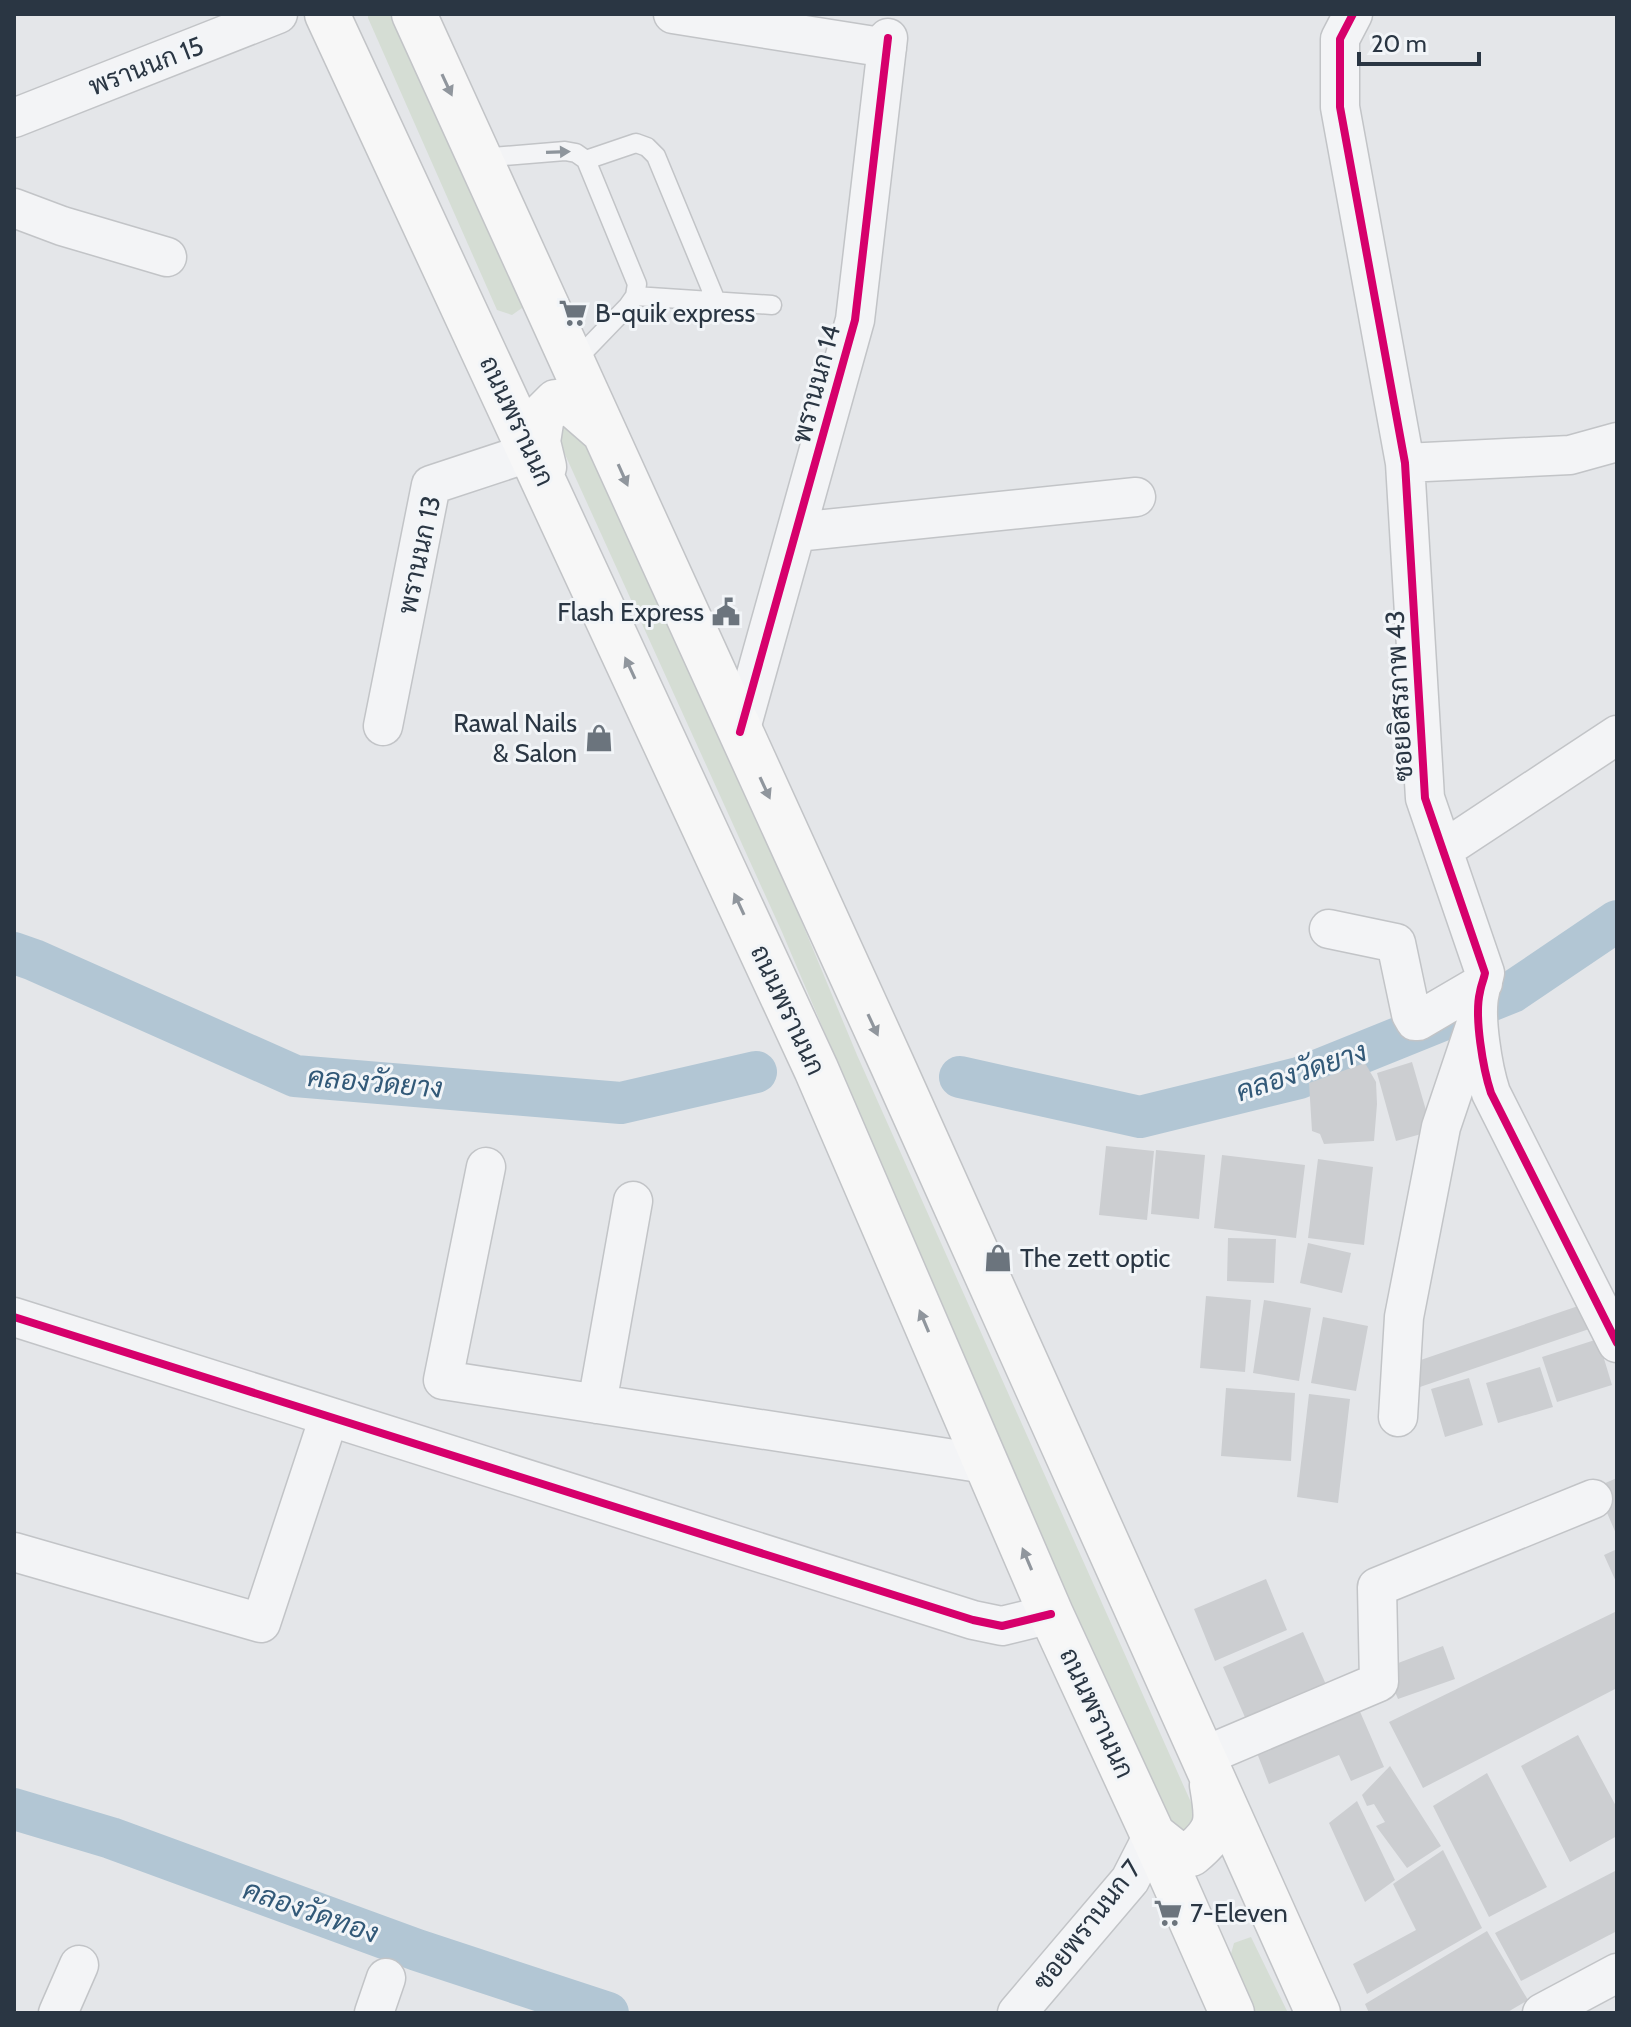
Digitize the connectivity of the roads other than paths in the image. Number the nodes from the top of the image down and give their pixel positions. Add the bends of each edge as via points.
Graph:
1 (278, 14) edge
2 (327, 14) edge
3 (352, 14) edge
4 (673, 14) edge
5 (1353, 14) edge
6 (414, 16) edge
7 (352, 63) junction
8 (14, 118) edge
9 (480, 158) junction
10 (586, 160) junction
11 (14, 208) edge
12 (167, 257) dead end
13 (635, 296) junction
14 (716, 301) junction
15 (772, 305) dead end
16 (573, 363) junction
17 (603, 431) junction
18 (1617, 442) edge
19 (531, 452) junction
20 (1405, 463) junction
21 (549, 493) junction
22 (1136, 497) dead end
23 (796, 532) junction
24 (383, 726) dead end
25 (740, 732) junction
26 (1617, 735) edge
27 (1443, 850) junction
28 (1329, 929) dead end
29 (1480, 998) junction
30 (486, 1167) dead end
31 (633, 1201) dead end
32 (14, 1317) edge
33 (1617, 1343) edge
34 (597, 1404) junction
35 (329, 1417) junction
36 (1398, 1417) dead end
37 (986, 1464) junction
38 (1593, 1499) dead end
39 (14, 1552) edge
40 (1051, 1614) junction
41 (1206, 1766) junction
42 (1153, 1835) junction
43 (79, 1965) dead end
44 (1617, 1973) edge
45 (58, 2013) edge
46 (1017, 2013) edge
47 (1232, 2013) edge
48 (1318, 2013) edge
49 (1542, 2013) edge

1 - 8 street, พรานนก 15
2 - 7 main road, ถนนพรานนก
3 - 7 main road
4 - 23 street, พรานนก 14 via 887,43 855,320
5 - 20 street, ซอยอิสรภาพ 43 via 1340,39 1340,107
6 -> 9 main road
7 - 19 main road, ถนนพรานนก
9 -> 10 lane via 565,151
9 - 16 main road
10 - 13 lane via 637,284
10 - 14 lane via 636,143 656,156
11 - 12 street
13 - 14 lane
13 - 16 lane
14 - 15 lane
16 - 17 main road
17 - 21 main road via 572,404 556,402 542,416 538,442
17 -> 25 main road
18 - 20 street via 1570,455
19 - 21 main road, ถนนพรานนก
19 - 24 street, พรานนก 13 via 431,485
20 - 27 street, ซอยอิสรภาพ 43 via 1425,798
37 -> 21 main road, ถนนพรานนก via 816,1069
22 - 23 street
23 - 25 street, พรานนก 14
25 -> 41 main road
26 - 27 street
27 - 29 street, ซอยอิสรภาพ 43 via 1485,973
28 - 29 street via 1396,943 1415,1021
29 - 33 street, ซอยอิสรภาพ 43 via 1491,1093
29 - 36 street via 1441,1127 1404,1317
30 - 34 street via 443,1380
31 - 34 street
32 - 35 street
34 - 37 street
35 - 39 street via 261,1623
35 - 40 street via 994,1626
40 -> 37 main road, ถนนพรานนก
38 - 41 street via 1377,1587 1379,1682
40 - 42 main road, ถนนพรานนก
41 - 42 main road via 1217,1816 1209,1840 1191,1854 1177,1854
41 - 48 main road
42 - 46 street, ซอยพรานนก 7 via 1130,1880
42 - 47 main road, ถนนพรานนก
43 - 45 street
44 - 49 street

